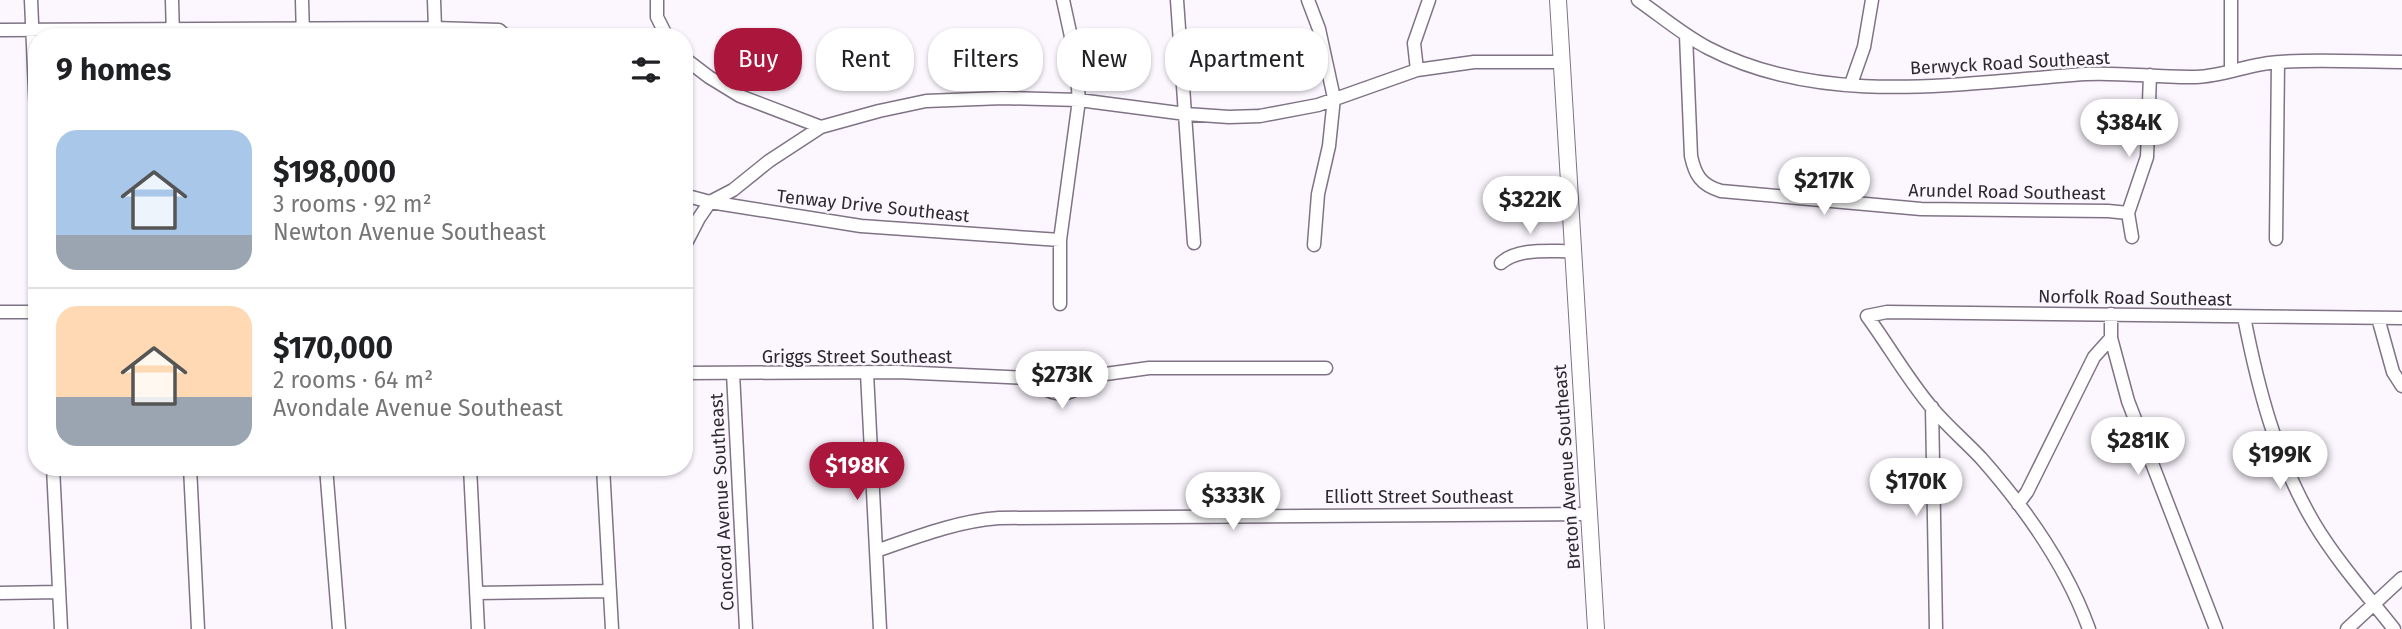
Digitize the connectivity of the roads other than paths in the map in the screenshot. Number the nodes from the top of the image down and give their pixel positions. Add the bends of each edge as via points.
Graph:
1 (31, 0) edge
2 (172, 0) edge
3 (302, 0) edge
4 (433, 0) edge
5 (657, 0) edge
6 (1063, 0) edge
7 (1177, 0) edge
8 (1308, 0) edge
9 (1429, 0) edge
10 (1558, 0) edge
11 (1638, 0) edge
12 (1871, 0) edge
13 (2231, 0) edge
14 (32, 28) edge
15 (173, 28) edge
16 (303, 28) edge
17 (435, 28) edge
18 (662, 28) edge
19 (0, 30) edge
20 (28, 30) edge
21 (1686, 35) junction
22 (1561, 61) junction
23 (2278, 62) junction
24 (2402, 62) edge
25 (693, 65) edge
26 (1418, 71) junction
27 (2231, 71) junction
28 (2150, 75) junction
29 (1851, 84) junction
30 (1334, 98) junction
31 (1079, 100) junction
32 (1186, 114) junction
33 (821, 127) junction
34 (693, 197) edge
35 (710, 202) junction
36 (2129, 214) junction
37 (693, 230) edge
38 (2132, 237) dead end
39 (2276, 239) dead end
40 (1060, 240) junction
41 (1194, 243) dead end
42 (1314, 245) dead end
43 (1574, 251) junction
44 (1501, 263) dead end
45 (1060, 304) dead end
46 (0, 312) edge
47 (28, 312) edge
48 (2111, 314) junction
49 (2244, 317) junction
50 (2378, 318) junction
51 (2402, 318) edge
52 (2111, 338) junction
53 (1326, 368) dead end
54 (693, 373) edge
55 (733, 373) junction
56 (867, 373) junction
57 (1091, 376) junction
58 (1030, 378) junction
59 (2402, 386) edge
60 (1932, 407) junction
61 (53, 476) edge
62 (190, 476) edge
63 (327, 476) edge
64 (470, 476) edge
65 (604, 476) edge
66 (2018, 504) junction
67 (1589, 514) junction
68 (876, 551) junction
69 (2402, 578) edge
70 (610, 591) junction
71 (59, 592) junction
72 (0, 593) edge
73 (476, 593) junction
74 (2374, 603) junction
75 (61, 629) edge
76 (198, 629) edge
77 (338, 629) edge
78 (478, 629) edge
79 (612, 629) edge
80 (746, 629) edge
81 (880, 629) edge
82 (1596, 629) edge
83 (1936, 629) edge
84 (2089, 629) edge
85 (2216, 629) edge
86 (2347, 629) edge
87 (2394, 629) edge

1 - 14 street
2 - 15 street
3 - 16 street
4 - 17 street
5 - 18 street
6 - 31 street
7 - 32 street
8 - 30 street
9 - 26 street via 1414,43
10 - 22 main road, Breton Avenue Southeast
11 - 21 street, Berwyck Road Southeast
12 - 29 street via 1864,47
13 - 27 street
19 - 20 street
21 - 29 street, Berwyck Road Southeast via 1741,63 1774,73
21 - 36 street, Arundel Road Southeast via 1691,156 1693,169 1708,187 1921,209
22 - 26 street via 1474,62
22 - 43 main road, Breton Avenue Southeast
23 - 24 street, Berwyck Road Southeast
23 - 27 street, Berwyck Road Southeast
23 - 39 street
25 - 33 street via 740,96
26 - 30 street
27 - 28 street, Berwyck Road Southeast via 2196,77
28 - 29 street, Berwyck Road Southeast via 2089,74 1973,86
28 - 36 street via 2147,157
30 - 32 street via 1274,114
30 - 42 street
31 - 32 street
31 - 33 street via 926,101
31 - 40 street
32 - 41 street
33 - 35 street
34 - 35 street, Tenway Drive Southeast
35 - 37 street
35 - 40 street, Tenway Drive Southeast via 861,226
36 - 38 street
40 - 45 street
43 - 44 street via 1521,253
43 - 67 main road, Breton Avenue Southeast
46 - 47 street
48 - 49 street, Norfolk Road Southeast
48 - 52 street
48 - 60 street, Norfolk Road Southeast via 1887,312 1867,316
49 - 50 street, Norfolk Road Southeast
49 - 74 street via 2264,406 2289,471 2314,523
50 - 51 street, Norfolk Road Southeast
50 - 59 street via 2393,372
52 - 66 street via 2094,357
52 - 85 street via 2128,401
53 - 57 street, Griggs Street Southeast via 1149,368
54 - 55 street, Griggs Street Southeast
55 - 56 street, Griggs Street Southeast
55 - 80 street, Concord Avenue Southeast
56 - 58 street, Griggs Street Southeast
56 - 68 street
57 - 58 street, Griggs Street Southeast via 1065,363
57 - 58 street, Griggs Street Southeast via 1073,391 1058,394
60 - 66 street
60 - 83 street
61 - 71 street
62 - 76 street
63 - 77 street
64 - 73 street
65 - 70 street
66 - 84 street via 2050,548
67 - 68 street, Elliott Street Southeast via 979,519
67 - 82 main road, Breton Avenue Southeast
68 - 81 street
69 - 74 street
70 - 73 street
70 - 79 street
71 - 72 street
71 - 75 street
73 - 78 street
74 - 86 street
74 - 87 street

